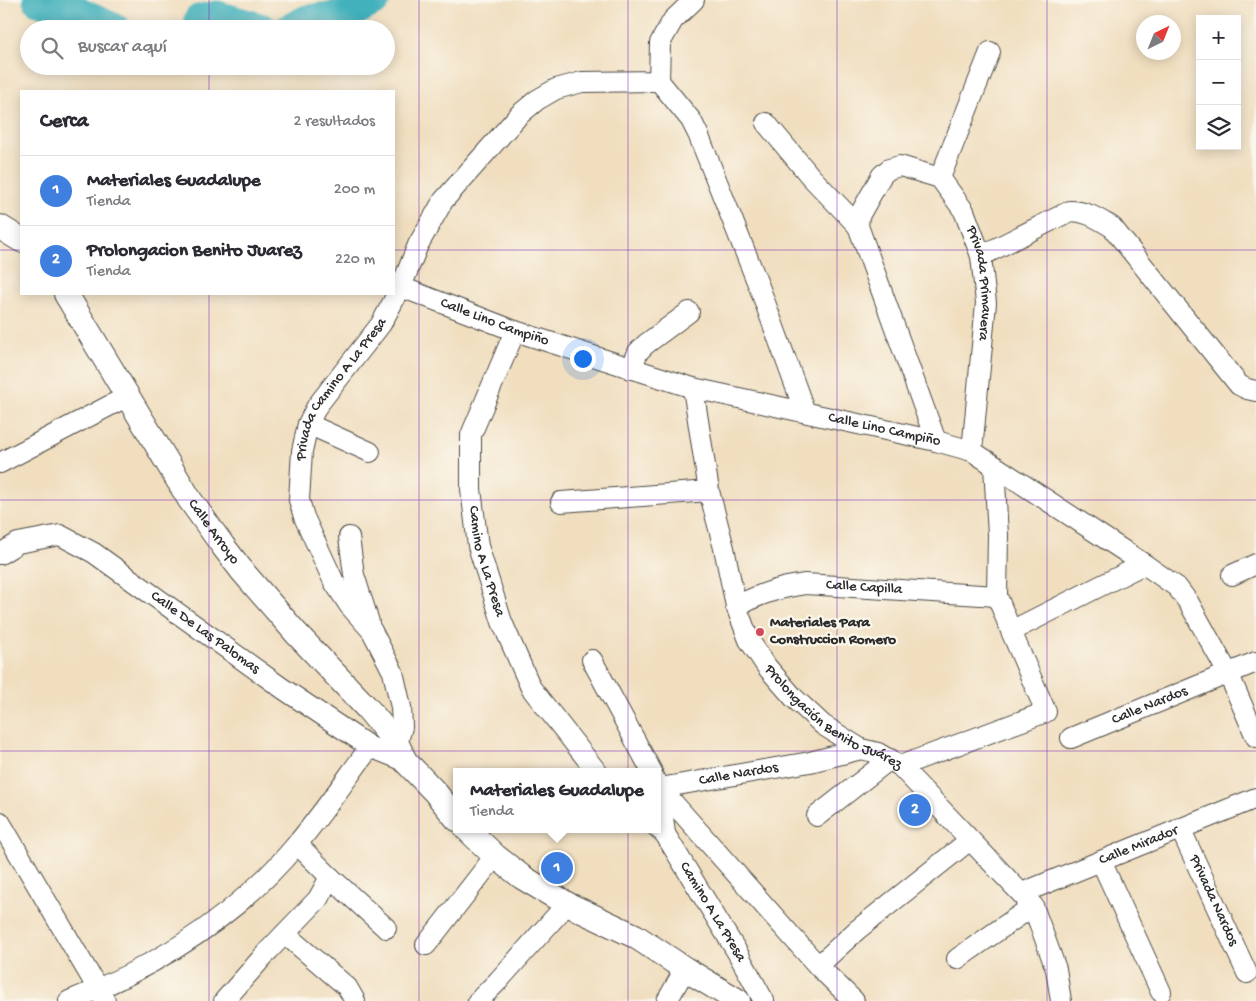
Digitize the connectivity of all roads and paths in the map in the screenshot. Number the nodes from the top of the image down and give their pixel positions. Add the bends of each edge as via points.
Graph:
1 (694, 0) edge
2 (990, 52) dead end
3 (660, 81) junction
4 (766, 123) dead end
5 (940, 178) junction
6 (858, 226) junction
7 (0, 227) edge
8 (20, 239) edge
9 (981, 256) junction
10 (401, 287) junction
11 (67, 295) edge
12 (688, 312) dead end
13 (515, 331) junction
14 (631, 368) junction
15 (693, 388) junction
16 (1256, 391) edge
17 (128, 396) junction
18 (805, 412) junction
19 (308, 424) junction
20 (936, 441) junction
21 (972, 451) junction
22 (370, 452) dead end
23 (0, 463) edge
24 (994, 466) junction
25 (708, 491) junction
26 (561, 502) dead end
27 (349, 537) dead end
28 (0, 554) edge
29 (1144, 564) junction
30 (1256, 564) edge
31 (1232, 575) dead end
32 (998, 596) junction
33 (736, 606) junction
34 (1011, 631) junction
35 (372, 632) junction
36 (592, 660) dead end
37 (1256, 662) edge
38 (1229, 675) junction
39 (1256, 737) edge
40 (1071, 738) dead end
41 (370, 747) junction
42 (861, 749) junction
43 (401, 752) junction
44 (895, 763) junction
45 (594, 768) edge
46 (649, 768) edge
47 (661, 780) edge
48 (661, 787) edge
49 (1256, 798) edge
50 (453, 813) edge
51 (817, 816) dead end
52 (0, 822) edge
53 (1180, 828) junction
54 (661, 830) edge
55 (471, 833) edge
56 (970, 840) junction
57 (297, 844) junction
58 (495, 856) junction
59 (1101, 861) junction
60 (330, 877) junction
61 (1027, 900) junction
62 (567, 904) junction
63 (386, 928) dead end
64 (284, 934) junction
65 (426, 945) dead end
66 (957, 959) dead end
67 (818, 966) junction
68 (685, 969) junction
69 (1247, 973) dead end
70 (1161, 992) dead end
71 (102, 995) edge
72 (486, 999) edge
73 (69, 1001) edge
74 (224, 1001) edge
75 (354, 1001) edge
76 (667, 1001) edge
77 (738, 1001) edge
78 (764, 1001) edge
79 (854, 1001) edge
80 (1061, 1001) edge

1 - 3 street via 674,20 660,43
2 - 5 street
3 - 10 street, Privada Camino A La Presa via 582,82 556,89 518,115 443,201 418,245
3 - 18 street via 698,134
4 - 6 street
5 - 6 street via 900,166 889,169 882,175 859,216
5 - 9 street, Privada Primavera via 964,211
6 - 20 street
7 - 8 street
9 - 16 street via 1070,211 1096,217 1112,228 1239,385
9 - 21 street, Privada Primavera via 986,303
10 - 13 street, Calle Lino Campiño
10 - 19 street, Privada Camino A La Presa via 381,324 317,406
11 - 17 street, Calle Arroyo
12 - 14 street via 646,344 638,352
13 - 14 street, Calle Lino Campiño
13 - 45 street, Camino A La Presa via 471,435 471,489 478,546 502,622 531,688
14 - 15 street, Calle Lino Campiño
15 - 18 street, Calle Lino Campiño
15 - 25 street, Prolongación Benito Juárez
17 - 23 street
17 - 43 street, Calle Arroyo via 190,500 243,572 367,708
18 - 20 street, Calle Lino Campiño
19 - 22 street
19 - 35 street, Privada Camino A La Presa via 302,450 299,500 304,517 334,582
20 - 21 street, Calle Lino Campiño
21 - 24 street, Calle Lino Campiño
24 - 29 street, Calle Lino Campiño
24 - 32 street
25 - 26 street
25 - 33 street, Prolongación Benito Juárez
27 - 35 street via 354,575
28 - 41 street, Calle De Las Palomas via 18,543 60,535 94,553
29 - 34 street
29 - 38 street, Calle Lino Campiño via 1177,588 1189,603
30 - 31 street
32 - 33 street, Calle Capilla via 805,584 766,592
32 - 34 street
33 - 42 street, Prolongación Benito Juárez via 754,647 794,698 824,725
34 - 44 street via 1046,712
35 - 43 street, Privada Camino A La Presa via 393,672 402,707
36 - 46 street
37 - 38 street, Calle Nardos
38 - 39 street, Calle Lino Campiño
38 - 40 street, Calle Nardos
41 - 43 street, Calle De Las Palomas
41 - 57 street
42 - 44 street, Prolongación Benito Juárez via 878,753
42 - 47 street, Calle Nardos via 810,762
43 - 50 street
44 - 51 street
44 - 56 street, Prolongación Benito Juárez
48 - 67 street
49 - 53 street, Calle Mirador
52 - 71 street
53 - 59 street, Calle Mirador
53 - 69 street, Privada Nardos
54 - 78 street, Camino A La Presa
55 - 58 street
56 - 61 street, Prolongación Benito Juárez
56 - 67 street via 857,930
57 - 60 street
57 - 71 street via 218,920
58 - 62 street
58 - 65 street
59 - 61 street, Calle Mirador
59 - 70 street
60 - 63 street
60 - 64 street via 318,899
61 - 66 street, Calle Mirador
61 - 80 street, Prolongación Benito Juárez via 1056,969
62 - 68 street via 635,936
62 - 72 street
64 - 74 street
64 - 75 street via 348,987
67 - 79 street
68 - 76 street
68 - 77 street
71 - 73 street

